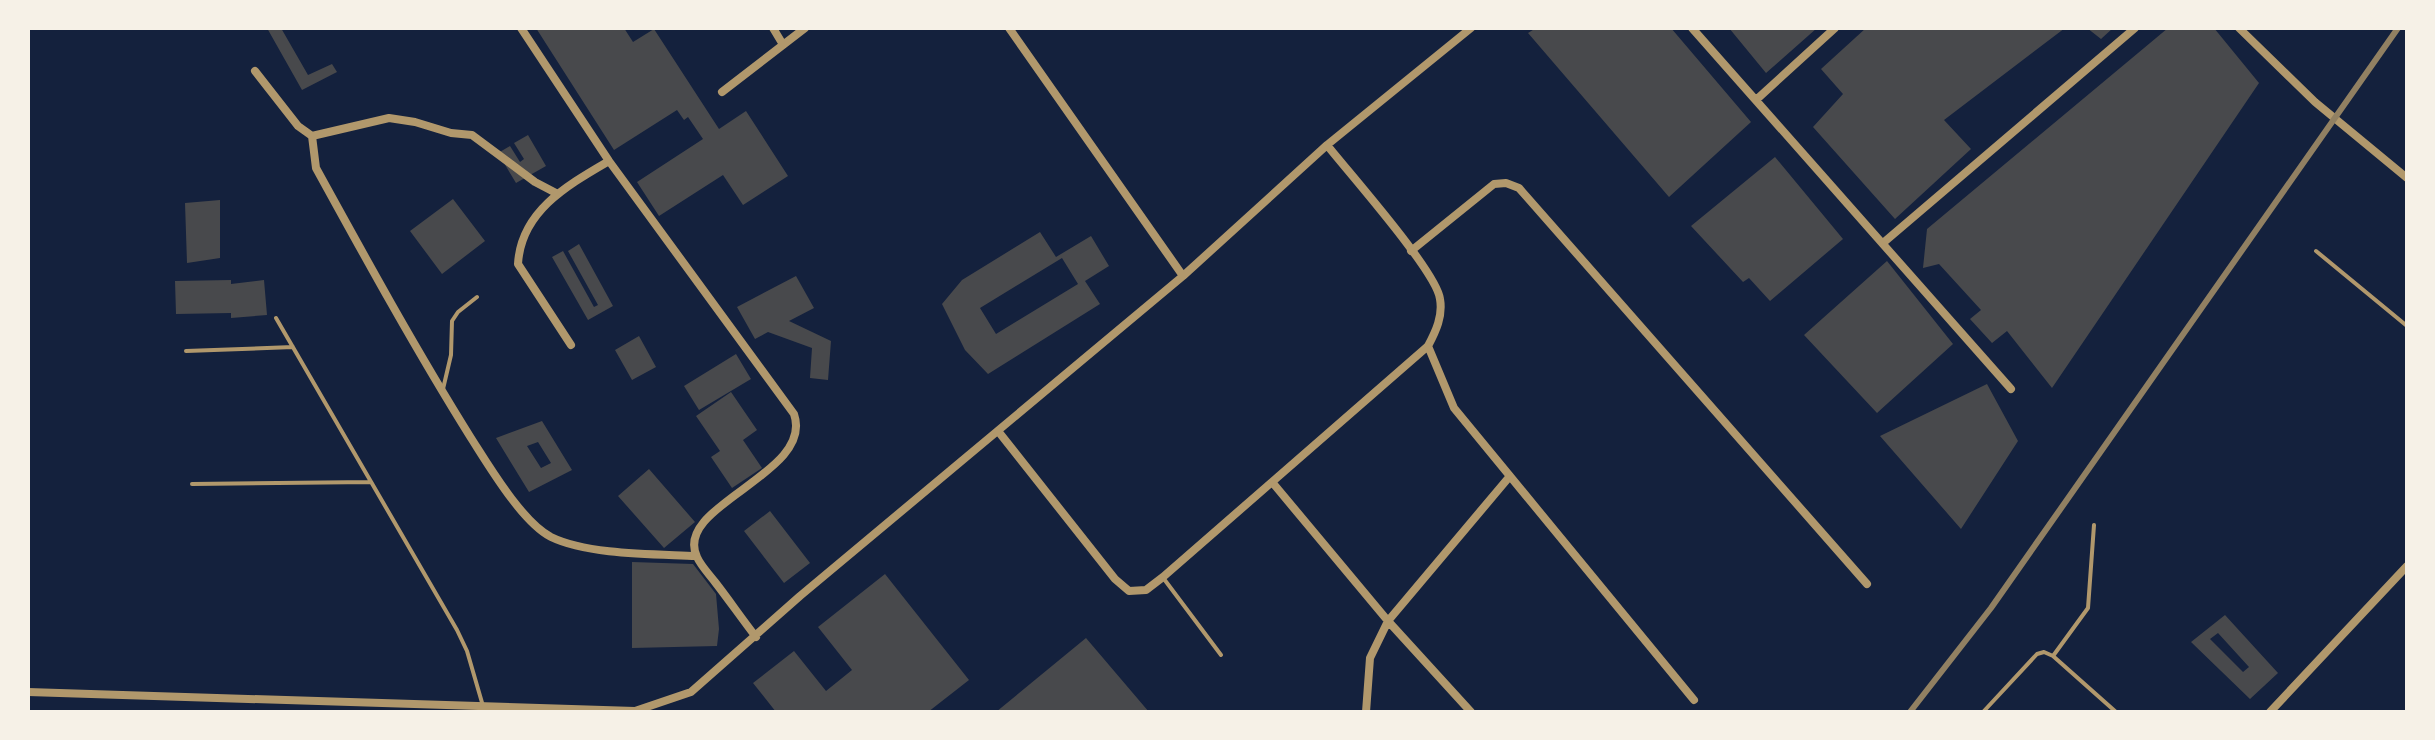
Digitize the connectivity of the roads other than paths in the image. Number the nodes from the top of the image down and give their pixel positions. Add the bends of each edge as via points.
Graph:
1 (521, 28) edge
2 (773, 28) edge
3 (805, 28) edge
4 (1009, 28) edge
5 (1471, 28) edge
6 (1692, 28) edge
7 (1835, 28) edge
8 (2135, 28) edge
9 (2239, 28) edge
10 (782, 43) junction
11 (255, 71) dead end
12 (722, 92) dead end
13 (1756, 100) junction
14 (312, 136) junction
15 (1327, 145) junction
16 (609, 161) junction
17 (2407, 178) edge
18 (556, 193) junction
19 (1883, 243) junction
20 (1411, 251) junction
21 (2316, 251) dead end
22 (1183, 276) junction
23 (477, 297) dead end
24 (276, 318) dead end
25 (2407, 326) edge
26 (571, 345) dead end
27 (1428, 346) junction
28 (293, 347) junction
29 (186, 351) dead end
30 (2011, 389) dead end
31 (442, 391) junction
32 (998, 431) junction
33 (1510, 476) junction
34 (371, 482) junction
35 (1272, 482) junction
36 (192, 484) dead end
37 (2094, 525) dead end
38 (696, 556) junction
39 (2407, 566) edge
40 (1163, 577) junction
41 (1867, 584) dead end
42 (1388, 621) junction
43 (756, 637) junction
44 (1221, 655) dead end
45 (2053, 656) junction
46 (28, 692) edge
47 (1694, 700) dead end
48 (483, 706) junction
49 (1984, 711) edge
50 (1366, 712) edge
51 (1471, 712) edge
52 (2116, 712) edge
53 (2270, 712) edge

1 - 16 street
2 - 10 street
3 - 10 street
4 - 22 street
5 - 15 street
6 - 13 street
7 - 13 street
8 - 19 street
9 - 17 street
10 - 12 street
11 - 14 street
13 - 19 street
14 - 18 street via 389,118 472,135
14 - 31 street via 316,168
15 - 20 street
15 - 22 street
16 - 18 street
16 - 38 street via 796,421 787,449 774,465 704,520 694,539
18 - 26 street via 523,238 518,264
19 - 30 street
20 - 27 street via 1441,298 1439,324
20 - 41 street via 1494,184 1519,188
21 - 25 lane
22 - 32 street
23 - 31 lane via 452,321
24 - 28 lane
27 - 33 street via 1454,408
27 - 35 street
28 - 29 lane
28 - 34 lane
31 - 38 street via 500,483 538,529 579,545
32 - 40 street via 1115,579 1129,591 1138,591
32 - 43 street
33 - 42 street
33 - 47 street
34 - 36 lane
34 - 48 lane via 457,630
35 - 40 street
35 - 42 street
37 - 45 lane via 2088,608
38 - 43 street
39 - 53 street
40 - 44 lane
42 - 50 street via 1370,658
42 - 51 street
43 - 48 street via 691,692 635,711
45 - 49 lane via 2037,654
45 - 52 lane
46 - 48 street

